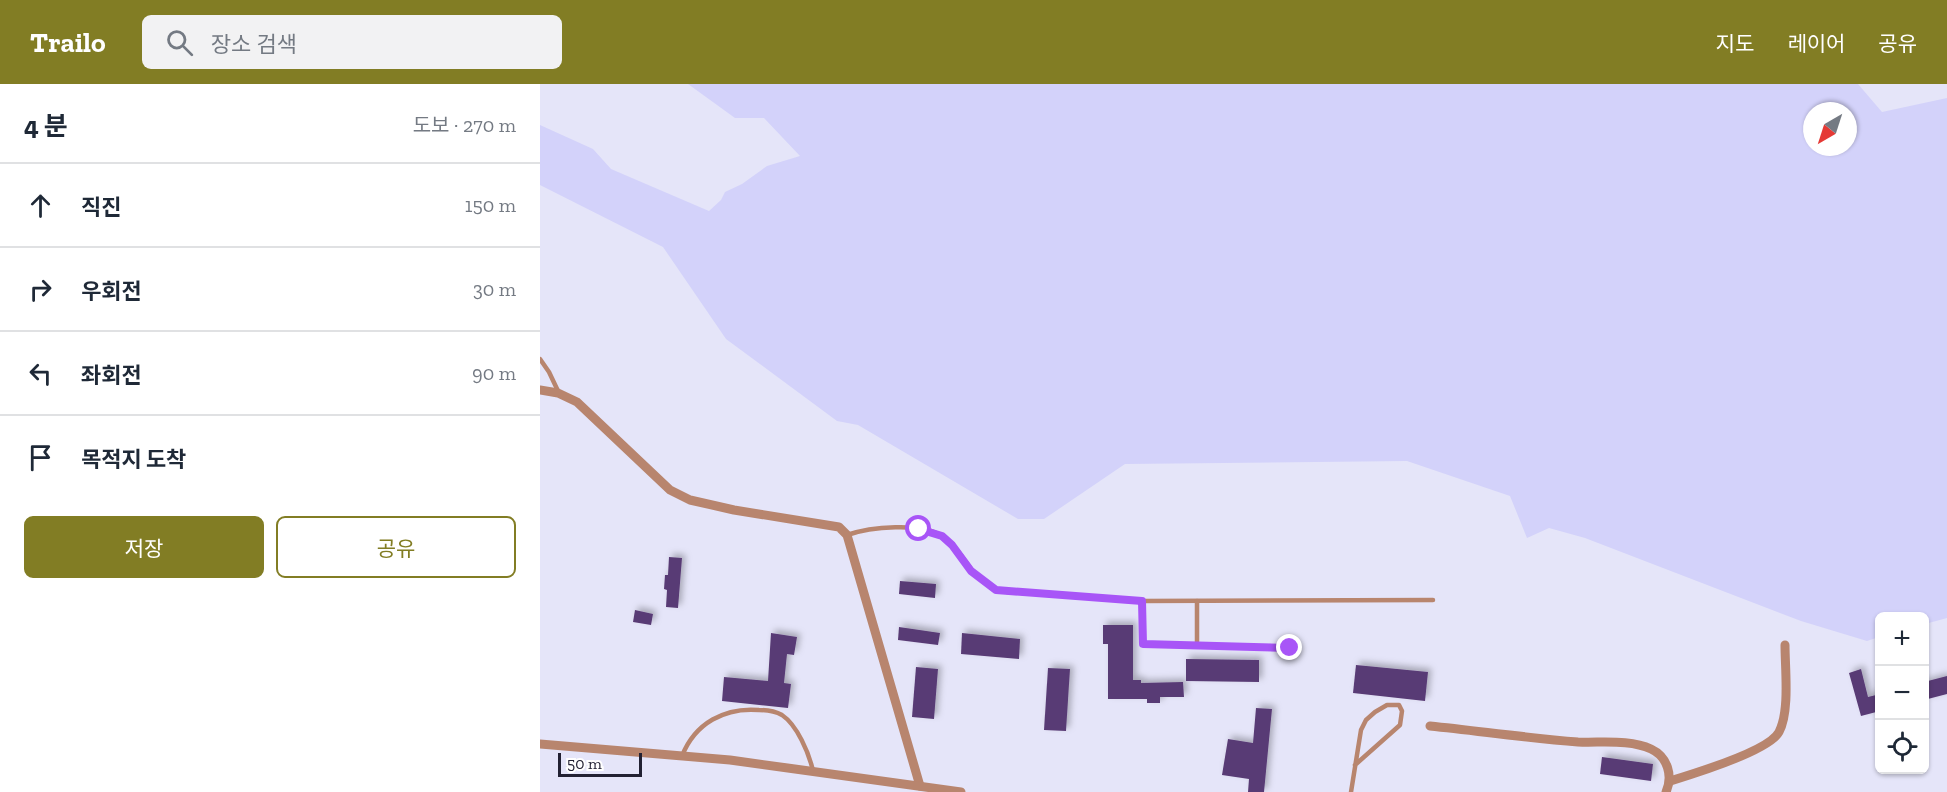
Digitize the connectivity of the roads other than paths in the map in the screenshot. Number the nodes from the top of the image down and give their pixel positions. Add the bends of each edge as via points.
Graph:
1 (540, 358) edge
2 (540, 390) edge
3 (558, 391) dead end
4 (847, 535) junction
5 (1433, 600) dead end
6 (1142, 601) junction
7 (1197, 601) junction
8 (1785, 645) dead end
9 (1197, 646) junction
10 (1290, 648) dead end
11 (1430, 726) dead end
12 (540, 744) edge
13 (682, 756) junction
14 (1355, 765) junction
15 (813, 771) junction
16 (1670, 782) junction
17 (921, 786) junction
18 (962, 792) edge
19 (1351, 792) edge
20 (1666, 792) edge

1 - 3 lane
2 - 4 street via 577,402 669,490 690,500 839,527
4 - 6 lane via 890,528 931,531 952,545 971,571 996,590
4 - 17 street
5 - 7 lane
6 - 7 lane
6 - 9 lane via 1143,644
7 - 9 lane
8 - 16 street via 1785,714 1774,741
9 - 10 lane
11 - 16 street via 1640,745 1663,758
12 - 13 street
13 - 15 street
13 - 15 lane via 695,734 723,713 737,709 768,710 784,716 793,727
14 - 14 lane via 1366,720 1387,705 1399,705 1400,725
14 - 19 lane
15 - 17 street
16 - 20 street
17 - 18 street

